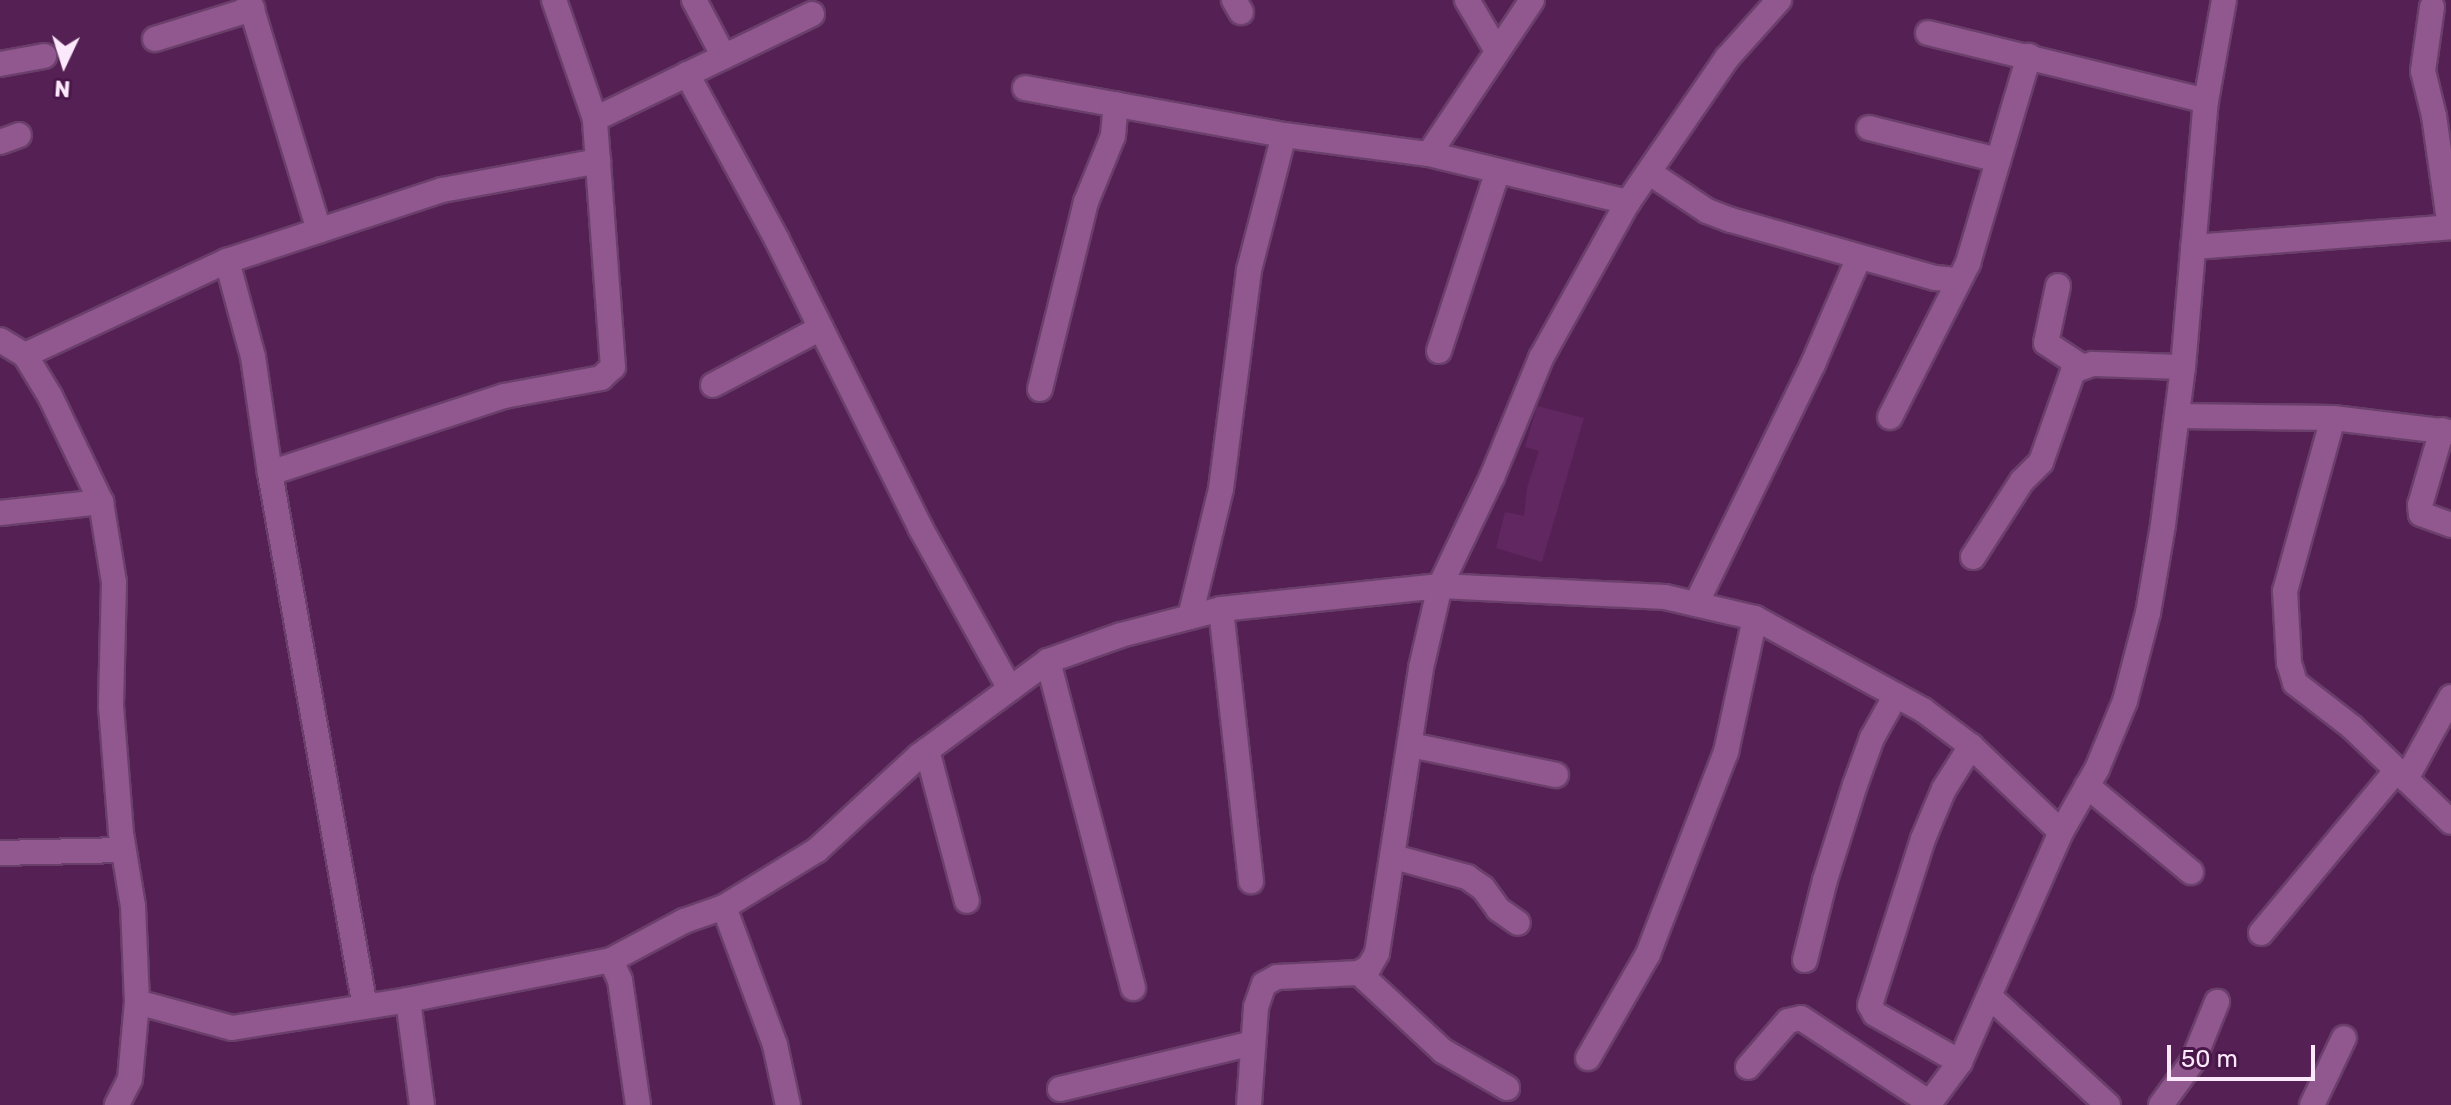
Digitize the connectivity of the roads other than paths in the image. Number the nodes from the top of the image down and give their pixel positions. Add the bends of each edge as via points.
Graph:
1 (554, 0) edge
2 (694, 0) edge
3 (1467, 0) edge
4 (1532, 0) edge
5 (1779, 0) edge
6 (2224, 0) edge
7 (250, 4) edge
8 (2432, 7) dead end
9 (812, 14) dead end
10 (1928, 33) dead end
11 (155, 39) dead end
12 (1496, 49) junction
13 (44, 56) dead end
14 (2029, 56) junction
15 (724, 57) junction
16 (0, 64) edge
17 (687, 74) junction
18 (1025, 88) dead end
19 (2206, 101) junction
20 (1116, 104) junction
21 (595, 119) junction
22 (1869, 128) dead end
23 (1284, 135) junction
24 (1429, 154) junction
25 (1998, 160) junction
26 (598, 161) junction
27 (1498, 171) junction
28 (1650, 173) junction
29 (1628, 202) junction
30 (2451, 227) edge
31 (319, 231) junction
32 (2193, 247) junction
33 (1859, 257) junction
34 (227, 261) junction
35 (1957, 280) junction
36 (2058, 286) dead end
37 (821, 328) junction
38 (0, 340) edge
39 (1439, 351) dead end
40 (25, 355) junction
41 (2081, 366) junction
42 (2183, 367) junction
43 (713, 385) dead end
44 (1040, 389) dead end
45 (2178, 416) junction
46 (1890, 417) dead end
47 (2333, 418) junction
48 (2447, 431) edge
49 (270, 473) junction
50 (101, 502) junction
51 (0, 513) edge
52 (2451, 525) edge
53 (1973, 557) dead end
54 (1440, 586) junction
55 (1696, 604) junction
56 (1221, 609) junction
57 (1190, 617) junction
58 (1755, 618) junction
59 (1048, 661) junction
60 (1010, 689) junction
61 (1896, 695) junction
62 (2451, 697) edge
63 (1410, 745) junction
64 (1971, 746) junction
65 (927, 750) junction
66 (2401, 774) junction
67 (1556, 775) dead end
68 (2087, 786) junction
69 (2451, 822) edge
70 (2061, 832) junction
71 (123, 850) junction
72 (0, 853) edge
73 (1394, 857) junction
74 (2191, 872) dead end
75 (1251, 881) dead end
76 (967, 901) dead end
77 (724, 907) junction
78 (1518, 923) dead end
79 (2261, 933) dead end
80 (611, 960) junction
81 (1805, 960) dead end
82 (1359, 973) junction
83 (1133, 988) dead end
84 (1990, 997) junction
85 (408, 1000) junction
86 (137, 1002) junction
87 (2217, 1002) dead end
88 (365, 1007) junction
89 (2344, 1038) dead end
90 (1253, 1043) junction
91 (1588, 1058) dead end
92 (1960, 1062) junction
93 (1748, 1067) dead end
94 (1507, 1088) dead end
95 (1060, 1089) dead end
96 (1929, 1104) edge
97 (117, 1105) edge
98 (422, 1105) edge
99 (638, 1105) edge
100 (788, 1105) edge
101 (1249, 1105) edge
102 (2108, 1105) edge
103 (2161, 1105) edge
104 (2312, 1105) edge

1 - 21 street
2 - 15 street
3 - 12 street
4 - 12 street
5 - 28 street via 1727,58
6 - 19 street
7 - 11 street
7 - 31 street
8 - 30 street via 2423,71
9 - 15 street
10 - 14 street
12 - 24 street
13 - 16 street
14 - 19 street
14 - 25 street
15 - 17 street
17 - 21 street
17 - 37 street
18 - 20 street
19 - 32 street
20 - 23 street
20 - 44 street via 1113,136 1086,202
21 - 26 street
22 - 25 street
23 - 24 street
23 - 57 street via 1249,270 1221,489
24 - 27 street
25 - 35 street via 1968,263
26 - 31 street via 442,190
26 - 49 street via 615,362 609,373 504,396
27 - 29 street
27 - 39 street
28 - 29 street
28 - 33 street via 1707,211
29 - 54 street via 1541,358
30 - 32 street
31 - 34 street
32 - 42 street
33 - 35 street
33 - 55 street
34 - 40 street
34 - 49 street via 253,357
35 - 46 street
36 - 41 street via 2046,343
37 - 43 street
37 - 60 street via 921,529
38 - 40 street
40 - 50 street
41 - 42 street
41 - 53 street via 2067,383 2041,462 2022,481
42 - 45 street
45 - 47 street
45 - 68 street via 2148,613 2125,701
47 - 48 street
47 - 66 street via 2285,591 2289,663 2295,683
48 - 52 street via 2420,505 2421,514
49 - 88 street
50 - 51 street
50 - 71 street via 114,582 111,706
54 - 55 street via 1665,597
54 - 56 street
54 - 63 street
55 - 58 street
56 - 57 street
56 - 75 street
57 - 59 street
58 - 61 street
58 - 91 street via 1726,752 1648,954
59 - 60 street
59 - 83 street
60 - 65 street
61 - 64 street
61 - 81 street via 1872,738 1855,785
62 - 66 street
63 - 67 street
63 - 73 street
64 - 70 street
64 - 92 street via 1944,789 1923,839 1870,1005 1875,1014
65 - 76 street
65 - 77 street via 817,850
66 - 69 street
66 - 79 street
68 - 70 street
68 - 74 street
70 - 84 street
71 - 72 street
71 - 86 street via 133,906
73 - 78 street via 1467,877
73 - 82 street via 1377,953
77 - 80 street via 684,921
77 - 100 street via 775,1045
80 - 85 street
80 - 99 street via 620,980
82 - 90 street via 1277,977 1264,984
82 - 94 street via 1443,1051
84 - 92 street
84 - 102 street
85 - 88 street
85 - 98 street
86 - 88 street via 232,1028
86 - 97 street via 130,1079
87 - 103 street via 2193,1061
89 - 104 street
90 - 95 street
90 - 101 street
92 - 96 street
93 - 96 street via 1788,1021 1801,1018

